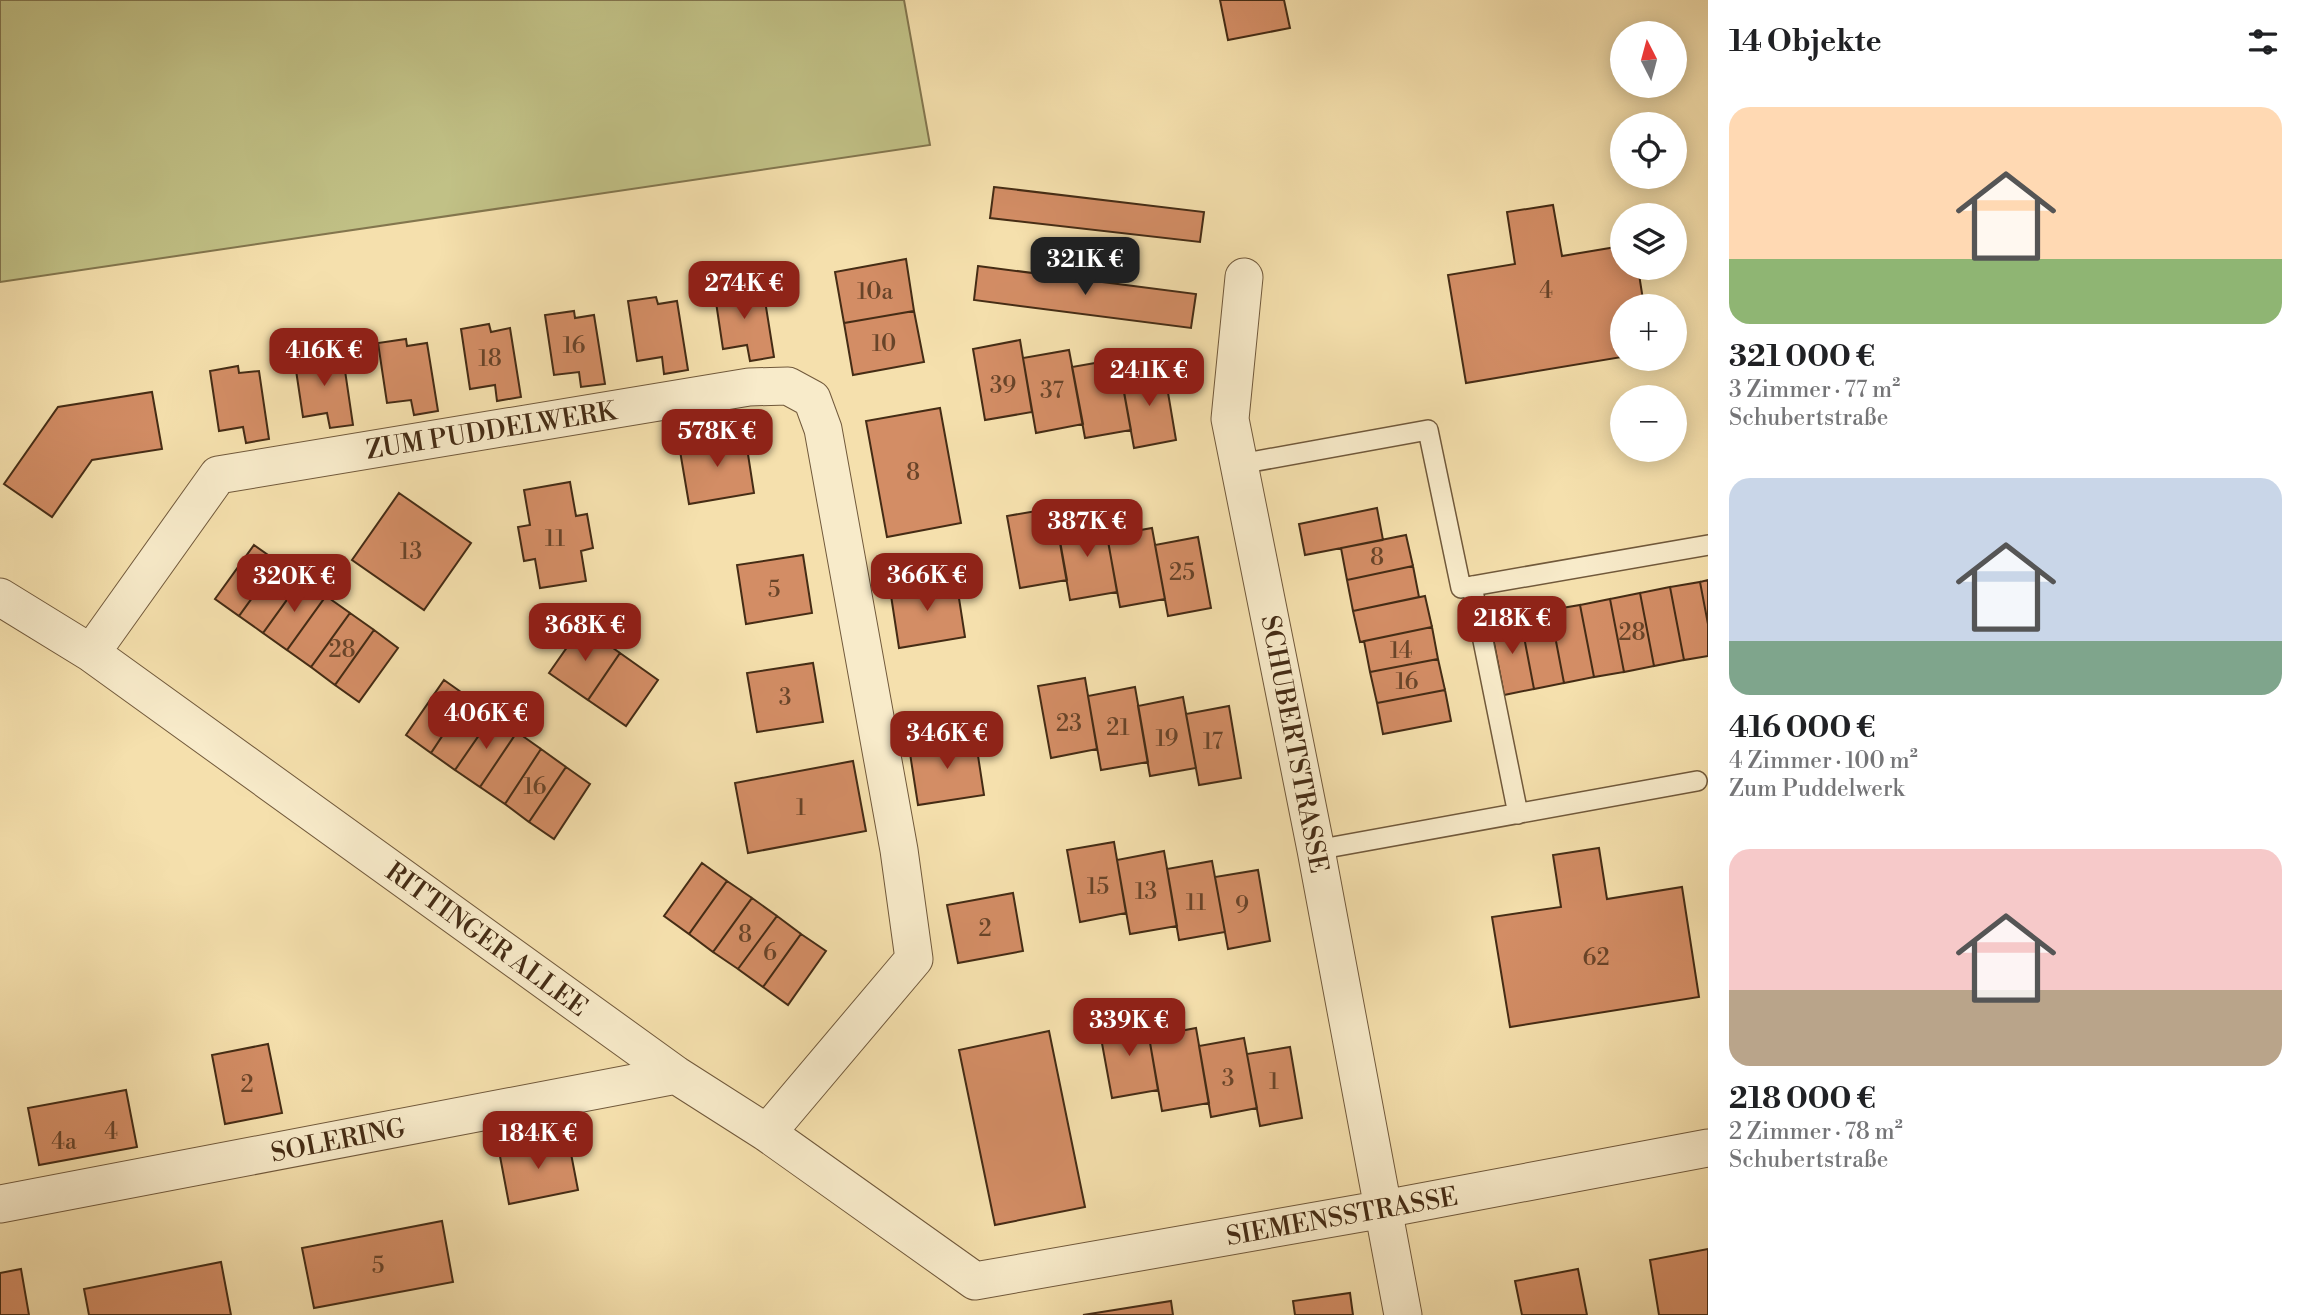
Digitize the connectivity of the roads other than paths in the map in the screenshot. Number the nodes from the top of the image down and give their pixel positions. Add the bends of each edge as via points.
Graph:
1 (1244, 276) dead end
2 (1240, 464) junction
3 (1708, 545) edge
4 (1472, 586) junction
5 (0, 597) edge
6 (91, 653) junction
7 (1697, 781) dead end
8 (1518, 814) junction
9 (1316, 850) junction
10 (676, 1076) junction
11 (767, 1133) junction
12 (1708, 1148) edge
13 (0, 1204) edge
14 (1384, 1209) junction
15 (975, 1281) joint
16 (1403, 1315) edge

1 - 2 street, SCHUBERTSTRASSE via 1230,419
2 - 4 lane via 1428,430 1461,588
2 - 9 street, SCHUBERTSTRASSE
3 - 4 lane
4 - 8 lane
5 - 6 street, RITTINGER ALLEE
6 - 10 street, RITTINGER ALLEE
6 - 11 street, ZUM PUDDELWERK via 218,475 749,387 788,386 812,399 825,443 899,850 914,959
7 - 8 lane
8 - 9 lane
9 - 14 street, SCHUBERTSTRASSE
10 - 11 street, RITTINGER ALLEE
10 - 13 street, SOLERING
11 - 15 street, RITTINGER ALLEE
12 - 14 street, SIEMENSSTRASSE
14 - 15 street, SIEMENSSTRASSE
14 - 16 street, SCHUBERTSTRASSE

